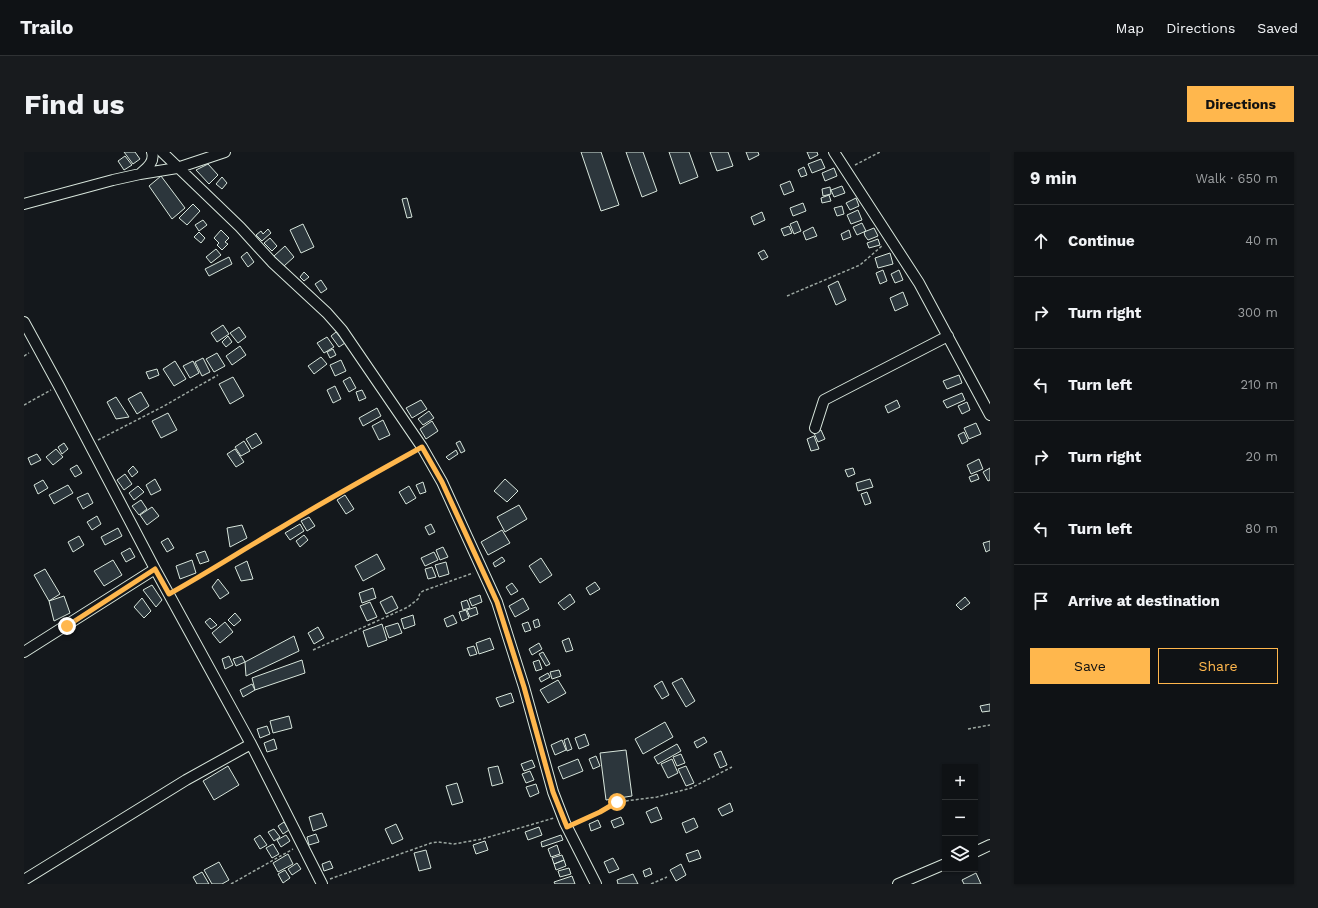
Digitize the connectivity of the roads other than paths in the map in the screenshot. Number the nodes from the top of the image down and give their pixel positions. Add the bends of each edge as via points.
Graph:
1 (152, 152) edge
2 (162, 152) edge
3 (225, 152) edge
4 (834, 152) edge
5 (177, 168) junction
6 (140, 174) junction
7 (24, 204) edge
8 (24, 322) edge
9 (948, 336) junction
10 (990, 415) edge
11 (815, 428) dead end
12 (155, 569) junction
13 (24, 652) edge
14 (251, 744) junction
15 (990, 845) edge
16 (978, 851) edge
17 (942, 865) edge
18 (24, 880) edge
19 (321, 883) edge
20 (596, 884) edge
21 (898, 884) edge

1 - 6 street via 150,166
2 - 5 street
3 - 5 street
4 - 9 street via 919,283
5 - 6 street
5 - 20 street via 337,324 422,447 442,482 497,602 561,816
6 - 7 street
8 - 12 street
9 - 10 street
9 - 11 street via 824,400
12 - 13 street
12 - 14 street
14 - 18 street via 186,780
14 - 19 street
15 - 16 street
17 - 21 street

